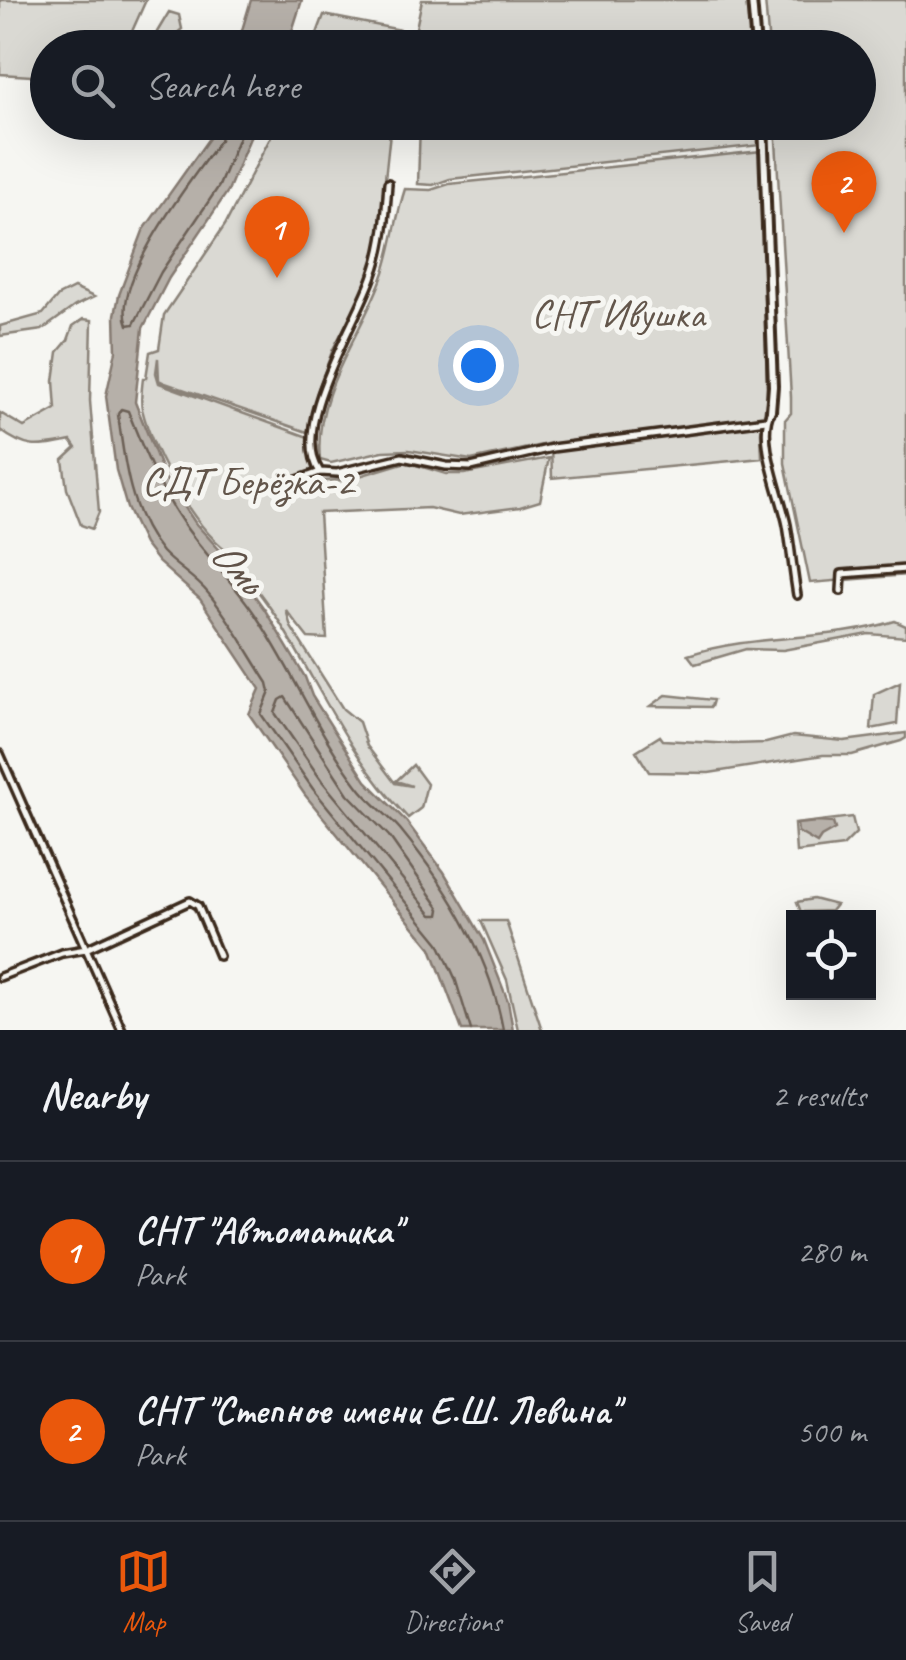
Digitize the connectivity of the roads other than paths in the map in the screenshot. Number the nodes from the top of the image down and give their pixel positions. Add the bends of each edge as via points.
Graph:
1 (752, 0) edge
2 (754, 30) edge
3 (764, 140) edge
4 (388, 183) dead end
5 (772, 411) joint
6 (766, 420) junction
7 (320, 472) junction
8 (295, 481) dead end
9 (906, 569) edge
10 (841, 591) dead end
11 (797, 595) dead end
12 (0, 754) edge
13 (86, 949) junction
14 (219, 956) dead end
15 (0, 977) edge
16 (122, 1030) edge

1 - 2 street
3 - 5 street
4 - 7 street via 375,270 340,344 312,436
5 - 6 street
6 - 7 street via 552,448 471,467 402,457
6 - 11 street
7 - 8 street
9 - 10 street via 842,574
12 - 13 street
13 - 14 street via 190,901
13 - 15 street
13 - 16 street

